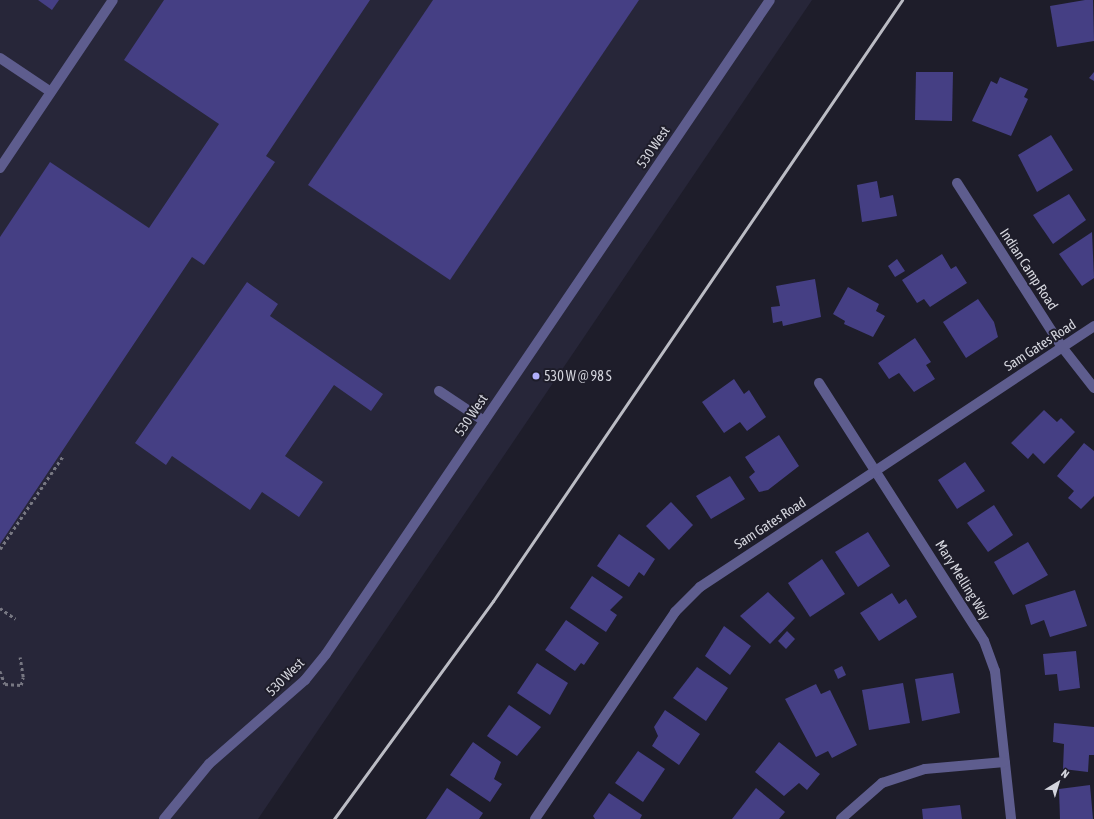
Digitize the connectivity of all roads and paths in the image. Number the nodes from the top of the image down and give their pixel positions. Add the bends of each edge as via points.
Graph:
1 (113, 0) edge
2 (770, 0) edge
3 (0, 58) edge
4 (51, 92) junction
5 (0, 168) edge
6 (957, 183) dead end
7 (1094, 326) edge
8 (1062, 347) junction
9 (819, 383) dead end
10 (1094, 388) edge
11 (439, 391) dead end
12 (484, 421) junction
13 (62, 456) dead end
14 (876, 470) junction
15 (0, 549) edge
16 (0, 608) edge
17 (16, 619) dead end
18 (20, 657) dead end
19 (0, 671) edge
20 (1005, 762) junction
21 (164, 819) edge
22 (535, 819) edge
23 (841, 819) edge
24 (1011, 819) edge

1 - 4 street
2 - 12 street, 530 West
3 - 4 street
4 - 5 street
6 - 8 street, Indian Camp Road
7 - 8 street, Sam Gates Road
8 - 10 street, Indian Camp Road
8 - 14 street, Sam Gates Road
9 - 14 street, Mary Melling Way
11 - 12 street
12 - 21 street, 530 West via 305,680 209,764
13 - 15 path
14 - 20 street, Mary Melling Way via 984,641 995,671
14 - 22 street, Sam Gates Road via 695,592 675,612
16 - 17 path
18 - 19 path via 23,677 21,686 5,684
20 - 23 street via 925,769 882,784
20 - 24 street, Mary Melling Way

